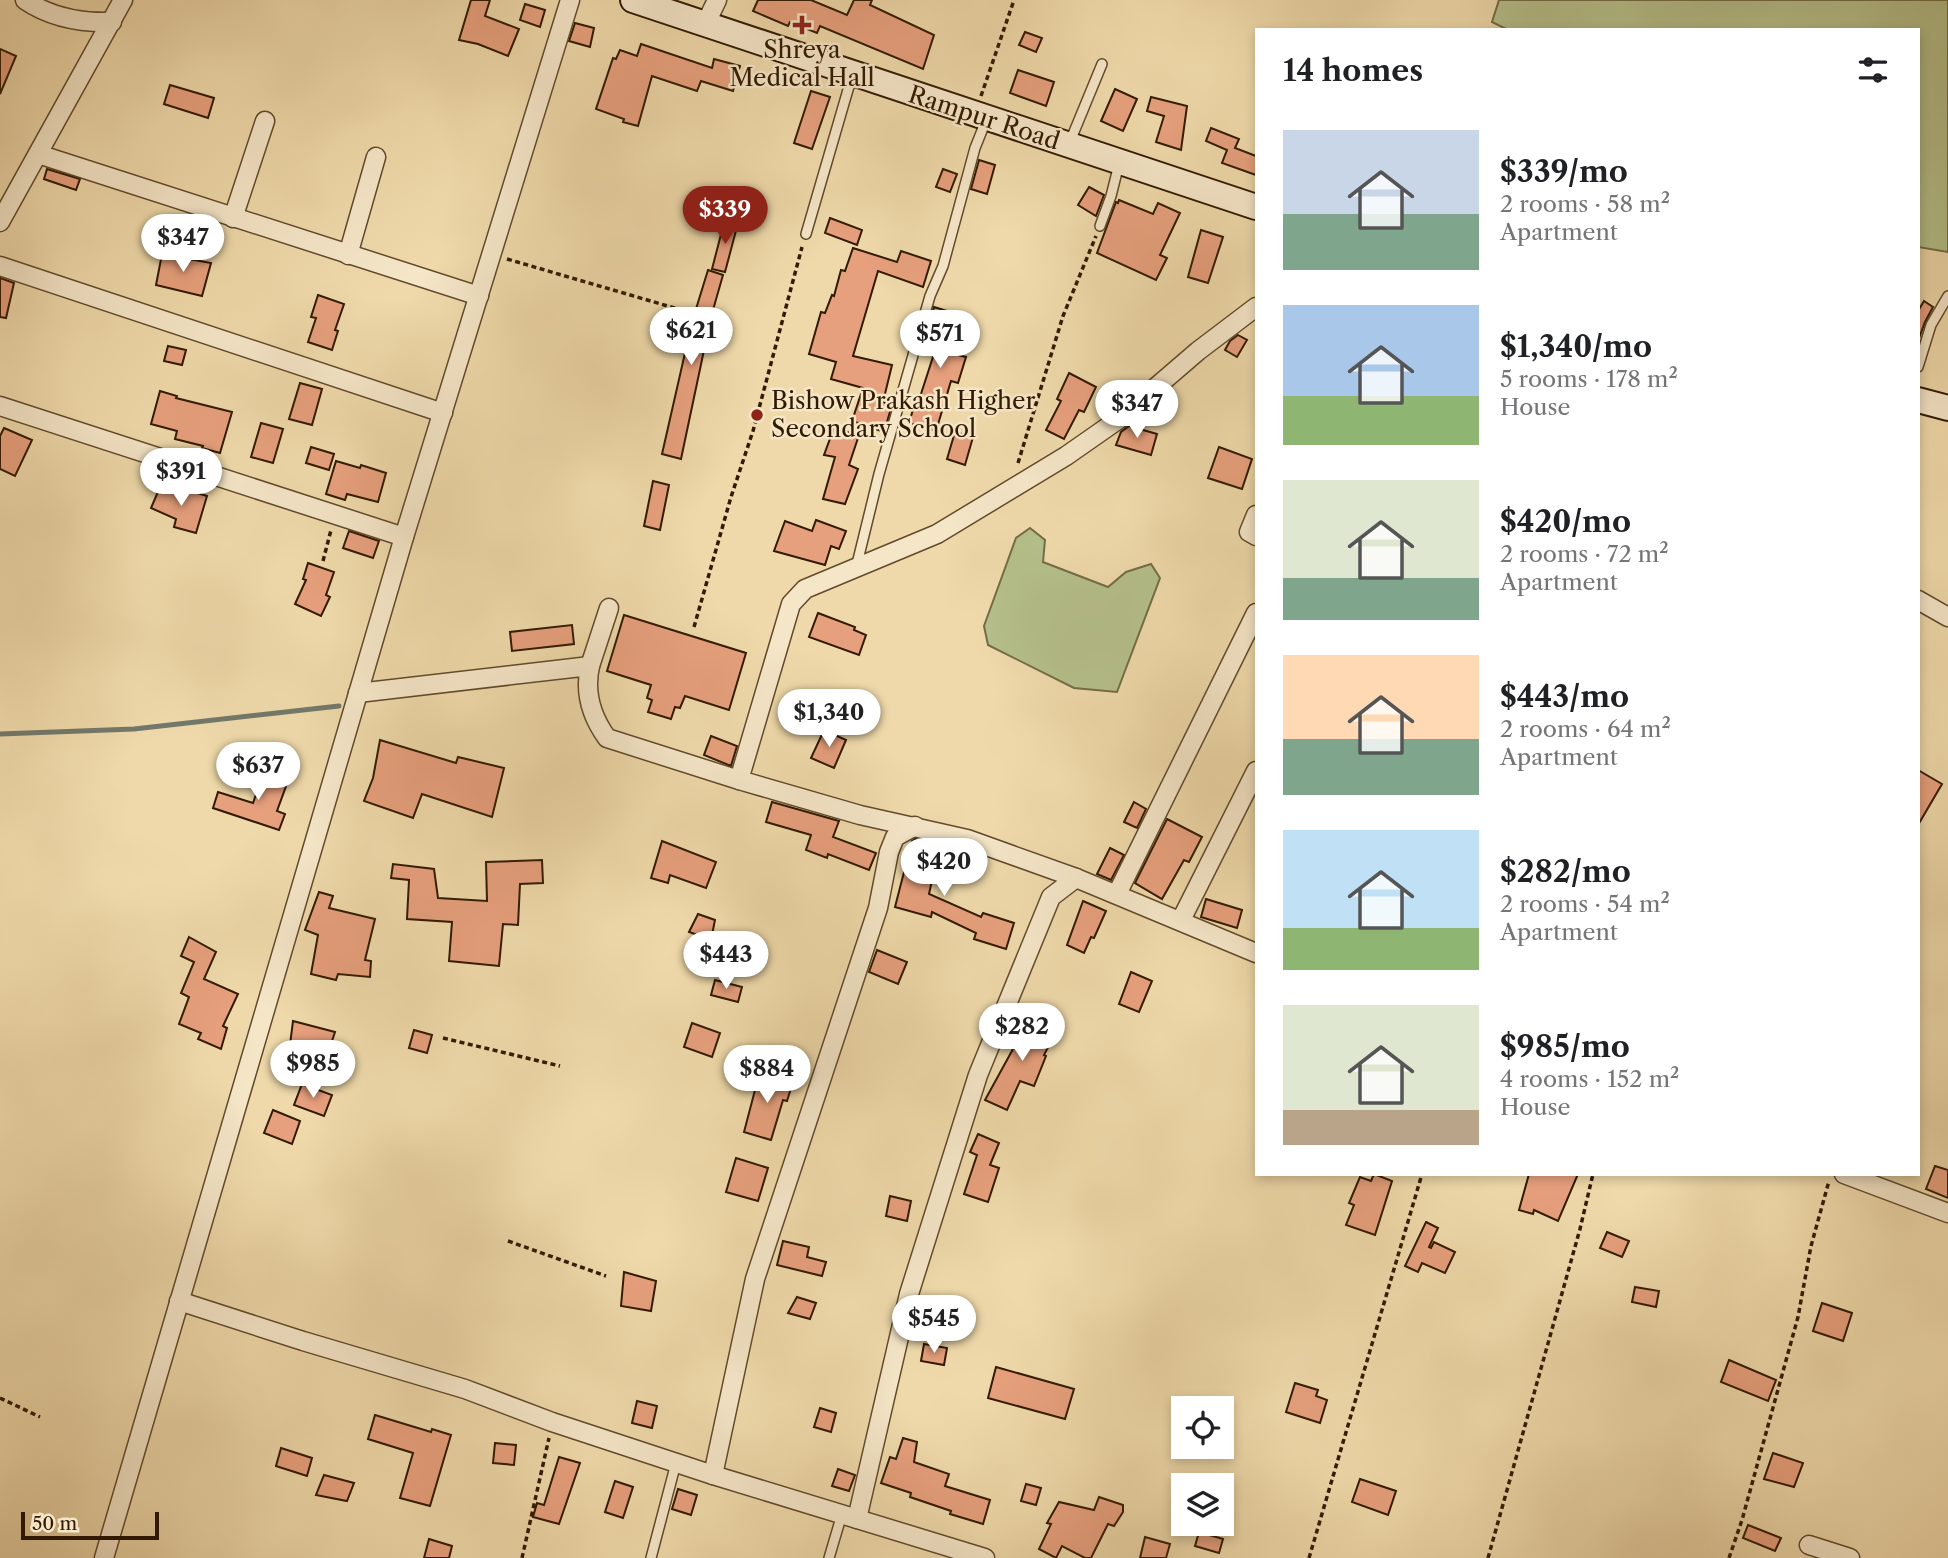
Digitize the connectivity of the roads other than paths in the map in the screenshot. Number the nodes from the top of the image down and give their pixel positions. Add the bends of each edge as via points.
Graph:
1 (25, 0) edge
2 (123, 0) edge
3 (570, 0) edge
4 (633, 0) edge
5 (717, 0) edge
6 (113, 22) junction
7 (705, 25) junction
8 (1102, 64) dead end
9 (852, 74) junction
10 (981, 116) junction
11 (265, 121) dead end
12 (1069, 145) junction
13 (38, 154) junction
14 (376, 157) dead end
15 (1119, 162) junction
16 (1255, 207) edge
17 (233, 218) junction
18 (0, 222) edge
19 (1100, 226) road end
20 (806, 234) road end
21 (348, 255) junction
22 (0, 266) edge
23 (479, 296) junction
24 (1948, 296) edge
25 (1255, 308) edge
26 (1920, 360) edge
27 (1920, 401) edge
28 (0, 406) edge
29 (1948, 408) edge
30 (443, 413) junction
31 (1255, 516) edge
32 (1255, 535) edge
33 (404, 537) junction
34 (855, 569) junction
35 (1920, 601) edge
36 (609, 608) dead end
37 (1255, 615) edge
38 (1948, 617) edge
39 (590, 667) junction
40 (358, 693) junction
41 (1255, 773) edge
42 (739, 780) junction
43 (860, 815) junction
44 (915, 826) junction
45 (888, 860) junction
46 (1076, 878) junction
47 (1117, 894) junction
48 (1181, 920) junction
49 (1255, 953) edge
50 (1849, 1176) edge
51 (1948, 1213) edge
52 (179, 1301) junction
53 (676, 1463) junction
54 (713, 1475) junction
55 (850, 1517) junction
56 (1809, 1545) dead end
57 (1838, 1556) edge
58 (104, 1558) edge
59 (651, 1558) edge
60 (829, 1558) edge
61 (985, 1558) edge

1 - 6 street via 41,11 91,23
2 - 6 street
3 - 23 street
4 - 7 main road, Rampur Road
5 - 7 street
6 - 13 street
7 - 9 main road, Rampur Road
8 - 12 lane
9 - 10 main road, Rampur Road
9 - 20 lane
10 - 12 main road, Rampur Road
10 - 34 lane via 943,267 930,296
11 - 17 street
12 - 15 main road, Rampur Road
13 - 17 street
13 - 18 street
14 - 21 street
15 - 16 main road, Rampur Road
15 - 19 lane
17 - 21 street
21 - 23 street
22 - 30 street
23 - 30 street
24 - 26 lane via 1931,325
25 - 34 street via 1119,419 1066,456 937,534
27 - 29 main road
28 - 33 street
30 - 33 street
31 - 32 street via 1249,531
33 - 40 street
34 - 42 street via 805,589 791,604
35 - 38 street
36 - 39 street
37 - 47 street
39 - 40 street
39 - 42 street via 586,685 594,720 607,737
40 - 52 street
41 - 48 street
42 - 43 street
43 - 44 street
43 - 45 street via 882,836
44 - 45 street via 894,837
44 - 46 street via 967,839
45 - 54 street via 878,908 755,1279
46 - 47 street
46 - 55 street via 1051,897 978,1075 909,1294
47 - 48 street
48 - 49 street
50 - 51 street
52 - 53 street via 464,1388
52 - 58 street
53 - 54 street
53 - 59 lane
54 - 55 street
55 - 60 lane
55 - 61 street
56 - 57 street

